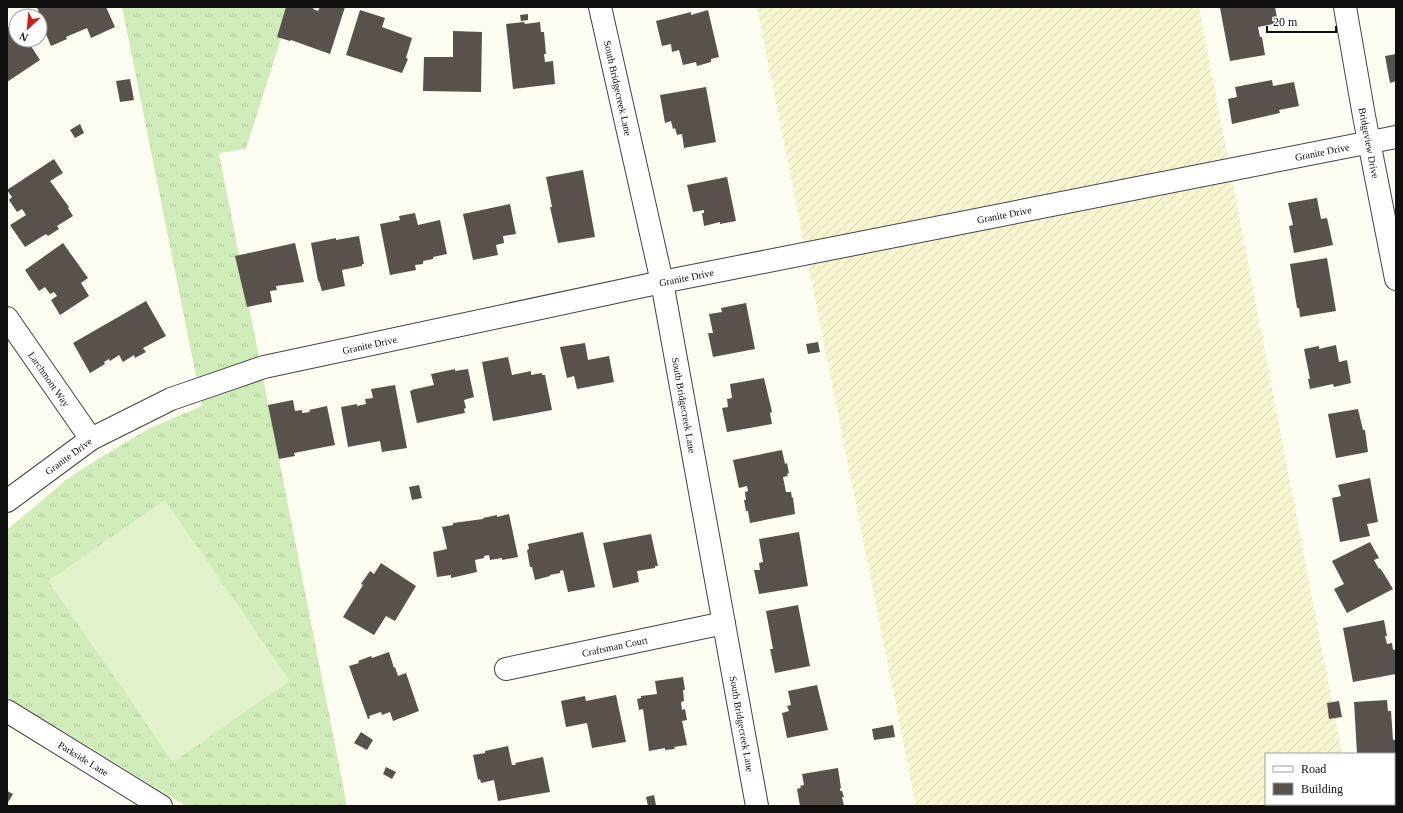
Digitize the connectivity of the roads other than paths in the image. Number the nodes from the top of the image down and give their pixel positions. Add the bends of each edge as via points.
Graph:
1 (600, 7) edge
2 (1345, 7) edge
3 (1396, 137) edge
4 (1370, 142) junction
5 (1396, 279) edge
6 (662, 282) junction
7 (7, 318) edge
8 (91, 439) junction
9 (7, 502) edge
10 (724, 623) junction
11 (506, 669) dead end
12 (7, 711) edge
13 (161, 806) edge
14 (757, 806) edge

1 - 6 street, South Bridgecreek Lane
2 - 4 street, Bridgeview Drive
3 - 4 street, Granite Drive
4 - 5 street, Bridgeview Drive
4 - 6 street, Granite Drive
6 - 8 street, Granite Drive via 264,367 171,399
6 - 10 street, South Bridgecreek Lane
7 - 8 street, Larchmont Way
8 - 9 street, Granite Drive
10 - 11 street, Craftsman Court
10 - 14 street, South Bridgecreek Lane
12 - 13 street, Parkside Lane

